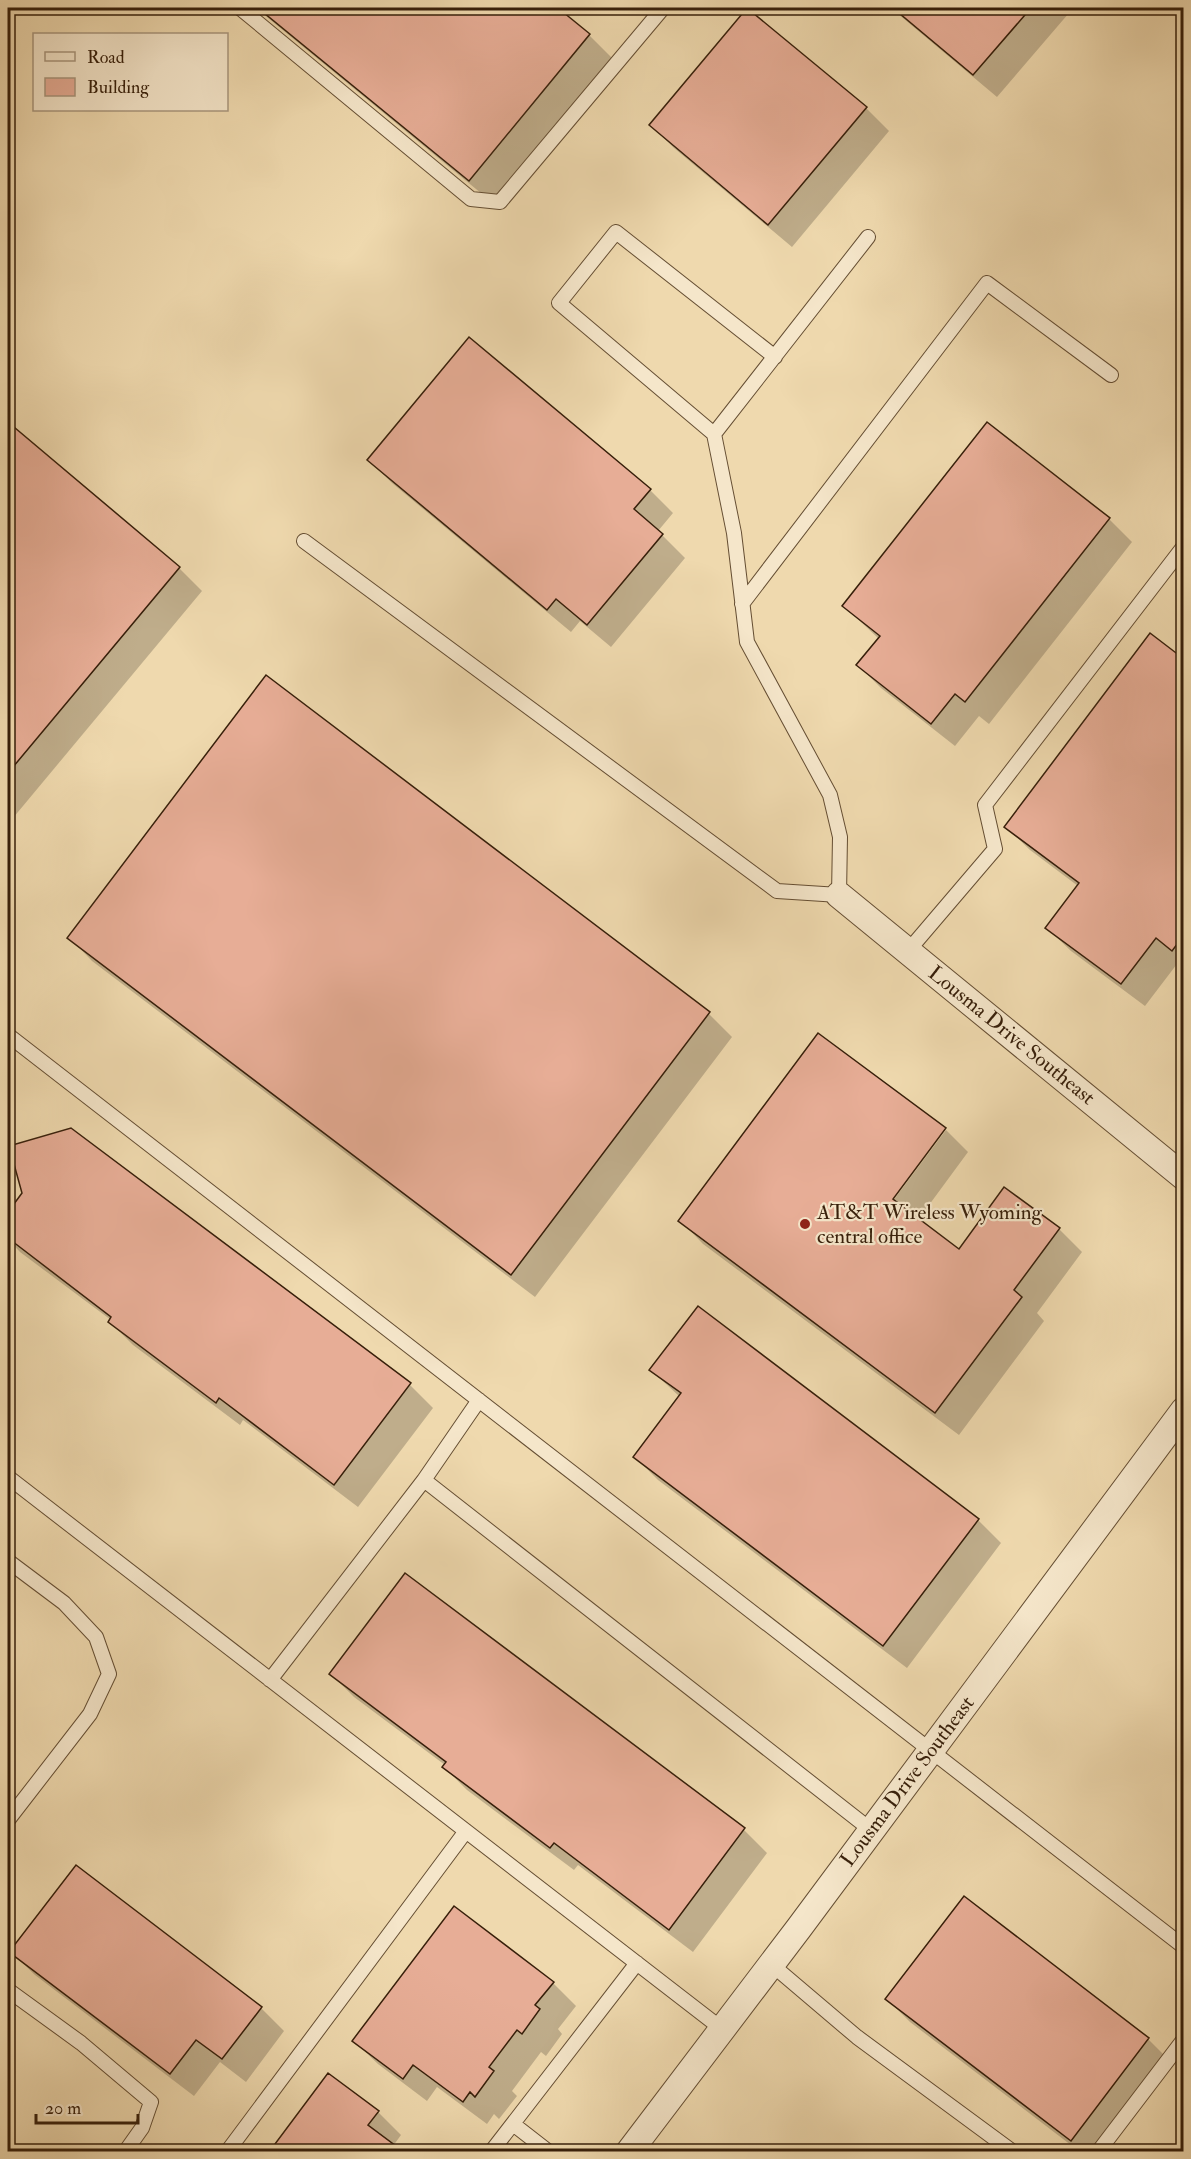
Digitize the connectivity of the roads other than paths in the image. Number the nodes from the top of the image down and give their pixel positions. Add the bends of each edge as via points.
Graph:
1 (240, 8) edge
2 (663, 8) edge
3 (868, 237) dead end
4 (775, 357) junction
5 (1111, 375) dead end
6 (714, 434) junction
7 (304, 541) dead end
8 (1184, 546) edge
9 (742, 604) junction
10 (839, 895) junction
11 (908, 951) junction
12 (8, 1035) edge
13 (1184, 1177) edge
14 (479, 1400) junction
15 (1184, 1410) edge
16 (8, 1477) edge
17 (424, 1480) junction
18 (8, 1561) edge
19 (270, 1680) junction
20 (930, 1751) junction
21 (8, 1820) edge
22 (871, 1830) junction
23 (466, 1831) junction
24 (1184, 1947) edge
25 (637, 1963) junction
26 (771, 1964) junction
27 (8, 1990) edge
28 (722, 2029) junction
29 (1184, 2039) edge
30 (513, 2124) junction
31 (125, 2151) edge
32 (227, 2151) edge
33 (491, 2151) edge
34 (549, 2151) edge
35 (629, 2151) edge
36 (1013, 2151) edge
37 (1098, 2151) edge

1 - 2 lane via 471,199 500,202
3 - 4 lane
4 - 6 lane
4 - 6 lane via 616,232 559,303
5 - 9 lane via 987,283
6 - 9 lane via 734,533
7 - 10 lane via 777,891
8 - 11 lane via 985,805 995,849
9 - 10 lane via 747,642 830,795 840,837
10 - 11 street, Lousma Drive Southeast
11 - 13 street, Lousma Drive Southeast
12 - 14 lane
14 - 17 lane
14 - 20 lane
15 - 20 street, Lousma Drive Southeast
16 - 19 lane
17 - 19 lane
17 - 22 lane
18 - 21 lane via 64,1603 96,1637 109,1674 90,1714
19 - 23 lane
20 - 22 street, Lousma Drive Southeast
20 - 24 lane
22 - 26 street, Lousma Drive Southeast
23 - 25 lane
23 - 32 lane
25 - 28 lane
25 - 30 lane
26 - 28 street, Lousma Drive Southeast
26 - 36 lane via 856,2037
27 - 31 lane via 81,2043 150,2102 142,2128
28 - 35 street, Lousma Drive Southeast
29 - 37 lane
30 - 33 lane
30 - 34 lane

